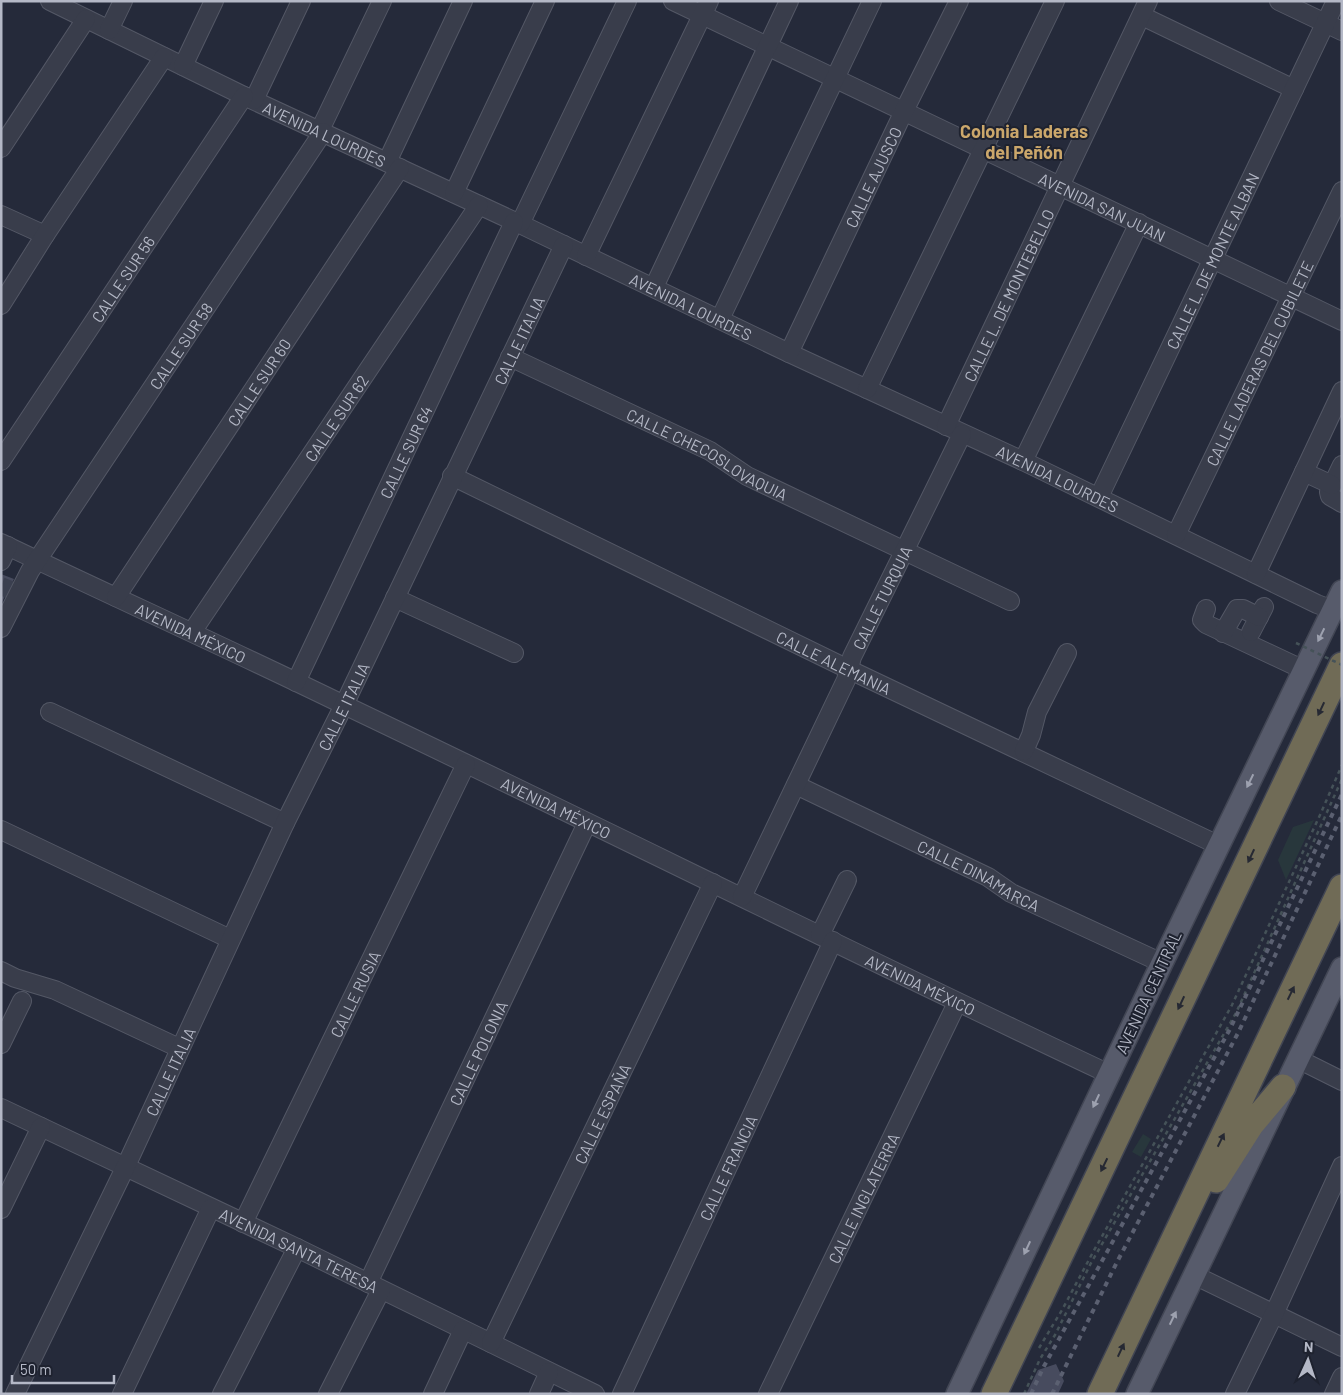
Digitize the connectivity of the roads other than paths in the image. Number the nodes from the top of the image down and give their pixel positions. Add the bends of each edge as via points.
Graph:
1 (50, 1) edge
2 (123, 1) edge
3 (214, 1) edge
4 (301, 1) edge
5 (382, 1) edge
6 (463, 1) edge
7 (545, 1) edge
8 (627, 1) edge
9 (673, 1) edge
10 (789, 1) edge
11 (872, 1) edge
12 (959, 1) edge
13 (1055, 1) edge
14 (1279, 1) edge
15 (1336, 1) edge
16 (706, 8) edge
17 (1145, 9) edge
18 (86, 19) junction
19 (1326, 24) junction
20 (109, 30) junction
21 (1342, 31) edge
22 (767, 47) junction
23 (164, 57) junction
24 (183, 66) junction
25 (836, 79) junction
26 (1294, 88) junction
27 (249, 98) junction
28 (904, 111) junction
29 (322, 131) junction
30 (1, 148) edge
31 (983, 148) junction
32 (394, 165) junction
33 (1061, 186) junction
34 (1342, 191) edge
35 (454, 193) junction
36 (479, 205) junction
37 (1, 215) edge
38 (517, 223) junction
39 (1138, 223) junction
40 (45, 235) junction
41 (564, 245) junction
42 (586, 256) junction
43 (1213, 259) junction
44 (654, 287) junction
45 (1292, 296) junction
46 (1, 305) edge
47 (720, 319) junction
48 (1342, 321) edge
49 (789, 353) junction
50 (510, 356) junction
51 (867, 389) junction
52 (1342, 392) edge
53 (946, 426) junction
54 (962, 434) junction
55 (1, 461) edge
56 (1023, 461) junction
57 (1304, 472) junction
58 (452, 476) junction
59 (1338, 476) edge
60 (1098, 497) junction
61 (1342, 502) edge
62 (1176, 535) junction
63 (4, 550) edge
64 (905, 550) junction
65 (38, 560) junction
66 (1256, 574) junction
67 (116, 597) junction
68 (395, 598) junction
69 (1337, 600) edge
70 (1010, 601) dead end
71 (1206, 609) dead end
72 (1258, 618) dead end
73 (1, 628) edge
74 (192, 632) junction
75 (1223, 633) junction
76 (514, 653) dead end
77 (1066, 654) dead end
78 (1342, 665) edge
79 (848, 669) junction
80 (1304, 670) junction
81 (296, 682) junction
82 (344, 705) junction
83 (50, 712) dead end
84 (1024, 751) junction
85 (466, 764) junction
86 (796, 785) junction
87 (285, 823) junction
88 (587, 823) junction
89 (1, 830) edge
90 (1218, 845) junction
91 (847, 880) dead end
92 (713, 883) junction
93 (1342, 887) edge
94 (742, 897) junction
95 (827, 938) junction
96 (230, 939) junction
97 (1162, 962) junction
98 (1342, 968) edge
99 (1, 971) edge
100 (22, 1001) dead end
101 (957, 1003) junction
102 (1, 1044) edge
103 (179, 1048) junction
104 (1298, 1060) junction
105 (1109, 1074) junction
106 (1342, 1081) edge
107 (1283, 1088) junction
108 (1, 1108) edge
109 (41, 1127) junction
110 (1342, 1166) edge
111 (125, 1168) junction
112 (211, 1208) junction
113 (1, 1209) edge
114 (243, 1223) junction
115 (1176, 1234) junction
116 (297, 1248) junction
117 (1194, 1275) junction
118 (374, 1286) junction
119 (1274, 1314) junction
120 (464, 1330) junction
121 (491, 1343) junction
122 (1342, 1347) edge
123 (549, 1372) junction
124 (1342, 1377) edge
125 (15, 1394) edge
126 (122, 1394) edge
127 (222, 1394) edge
128 (328, 1394) edge
129 (433, 1394) edge
130 (538, 1394) edge
131 (595, 1394) edge
132 (622, 1394) edge
133 (768, 1394) edge
134 (957, 1394) edge
135 (994, 1394) edge
136 (1100, 1394) edge
137 (1137, 1394) edge
138 (1235, 1394) edge
139 (1334, 1394) edge

1 - 18 street, AVENIDA LOURDES
2 - 20 street
3 - 24 street
4 - 27 street, CALLE SUR 56
5 - 29 street, CALLE SUR 58
6 - 32 street, CALLE SUR 60
7 - 35 street
8 - 38 street, CALLE SUR 64
9 - 16 street, AVENIDA SAN JUAN
10 - 22 street
11 - 25 street
12 - 28 street, CALLE AJUSCO
13 - 31 street
14 - 19 street
15 - 19 street, CALLE L. DE MONTE ALBAN
16 - 22 street, AVENIDA SAN JUAN
16 - 42 street
17 - 26 street
17 - 33 street, CALLE L. DE MONTEBELLO
18 - 20 street, AVENIDA LOURDES
18 - 30 street
19 - 21 street
19 - 26 street, CALLE L. DE MONTE ALBAN
20 - 23 street, AVENIDA LOURDES
22 - 25 street, AVENIDA SAN JUAN
22 - 44 street
23 - 24 street, AVENIDA LOURDES
23 - 40 street
24 - 27 street, AVENIDA LOURDES
25 - 28 street, AVENIDA SAN JUAN
25 - 47 street
26 - 43 street, CALLE L. DE MONTE ALBAN
27 - 29 street, AVENIDA LOURDES
27 - 55 street, CALLE SUR 56
28 - 31 street, AVENIDA SAN JUAN
28 - 49 street, CALLE AJUSCO
29 - 32 street, AVENIDA LOURDES
29 - 65 street, CALLE SUR 58
31 - 33 street, AVENIDA SAN JUAN
31 - 51 street
32 - 35 street, AVENIDA LOURDES
32 - 67 street, CALLE SUR 60
33 - 39 street, AVENIDA SAN JUAN
33 - 53 street, CALLE L. DE MONTEBELLO
34 - 45 street, CALLE LADERAS DEL CUBILETE
35 - 36 street, AVENIDA LOURDES
36 - 38 street, AVENIDA LOURDES
36 - 74 street, CALLE SUR 62
37 - 40 street
38 - 41 street, AVENIDA LOURDES
38 - 81 street, CALLE SUR 64
39 - 43 street, AVENIDA SAN JUAN
39 - 56 street
40 - 46 street
41 - 42 street, AVENIDA LOURDES
41 - 50 street, CALLE ITALIA
42 - 44 street, AVENIDA LOURDES
43 - 45 street, AVENIDA SAN JUAN
43 - 60 street, CALLE L. DE MONTE ALBAN
44 - 47 street, AVENIDA LOURDES
45 - 48 street, AVENIDA SAN JUAN
45 - 62 street, CALLE LADERAS DEL CUBILETE
47 - 49 street, AVENIDA LOURDES
49 - 51 street, AVENIDA LOURDES
50 - 58 street, CALLE ITALIA
50 - 64 street, CALLE CHECOSLOVAQUIA via 710,451 747,476
51 - 53 street, AVENIDA LOURDES
52 - 57 street
53 - 54 street, AVENIDA LOURDES
54 - 56 street, AVENIDA LOURDES
54 - 64 street, CALLE TURQUIA
56 - 60 street, AVENIDA LOURDES
57 - 59 street
57 - 66 street
58 - 68 street, CALLE ITALIA
58 - 79 street, CALLE ALEMANIA
59 - 61 street via 1329,492 1330,496
60 - 62 street, AVENIDA LOURDES
62 - 66 street, AVENIDA LOURDES
63 - 65 street, AVENIDA MÉXICO
64 - 70 street, CALLE CHECOSLOVAQUIA
64 - 79 street, CALLE TURQUIA
65 - 67 street, AVENIDA MÉXICO
65 - 73 street, CALLE SUR 58 via 16,593
66 - 69 street, AVENIDA LOURDES
67 - 74 street, AVENIDA MÉXICO
68 - 76 street
68 - 82 street, CALLE ITALIA
69 -> 80 main road, AVENIDA CENTRAL
71 - 75 street via 1204,623
72 - 75 street via 1243,608 1237,609
74 - 81 street, AVENIDA MÉXICO
75 - 80 street
77 - 84 street via 1038,712
78 -> 135 highway
79 - 84 street, CALLE ALEMANIA
79 - 86 street, CALLE TURQUIA via 846,680
80 -> 90 main road, AVENIDA CENTRAL
81 - 82 street, AVENIDA MÉXICO
82 - 85 street, AVENIDA MÉXICO
82 - 87 street, CALLE ITALIA
83 - 87 street
84 - 90 street, CALLE ALEMANIA
85 - 88 street, AVENIDA MÉXICO
85 - 114 street, CALLE RUSIA
86 - 94 street, CALLE TURQUIA
86 - 97 street, CALLE DINAMARCA via 988,876 1011,893
87 - 96 street, CALLE ITALIA
88 - 92 street, AVENIDA MÉXICO
88 - 118 street, CALLE POLONIA
89 - 96 street
90 - 97 main road, AVENIDA CENTRAL
91 - 95 street, CALLE FRANCIA
92 - 94 street, AVENIDA MÉXICO
92 - 121 street, CALLE ESPAÑA
115 -> 93 highway
94 - 95 street, AVENIDA MÉXICO
95 - 101 street, AVENIDA MÉXICO
95 - 132 street, CALLE FRANCIA
96 - 103 street, CALLE ITALIA
97 - 105 main road, AVENIDA CENTRAL
98 - 104 main road
99 - 103 street via 55,990
100 - 102 street
101 - 105 street, AVENIDA MÉXICO
101 - 133 street, CALLE INGLATERRA
103 - 111 street, CALLE ITALIA
104 - 106 street
104 - 107 main road
105 -> 134 main road, AVENIDA CENTRAL
107 - 115 highway via 1251,1125
107 - 117 main road
108 - 109 street, AVENIDA SANTA TERESA
109 - 111 street, AVENIDA SANTA TERESA
109 - 113 street
110 - 119 street
111 - 112 street, AVENIDA SANTA TERESA
111 - 125 street, CALLE ITALIA
112 - 114 street, AVENIDA SANTA TERESA
112 - 126 street
114 - 116 street, AVENIDA SANTA TERESA
136 -> 115 highway
116 - 118 street, AVENIDA SANTA TERESA
116 - 127 street
117 - 119 street
137 -> 117 main road
118 - 120 street, AVENIDA SANTA TERESA
118 - 128 street, CALLE POLONIA
119 - 122 street
119 - 138 street
120 - 121 street, AVENIDA SANTA TERESA
120 - 129 street
121 - 123 street, AVENIDA SANTA TERESA
123 - 130 street
123 - 131 street, AVENIDA SANTA TERESA
124 - 139 street

